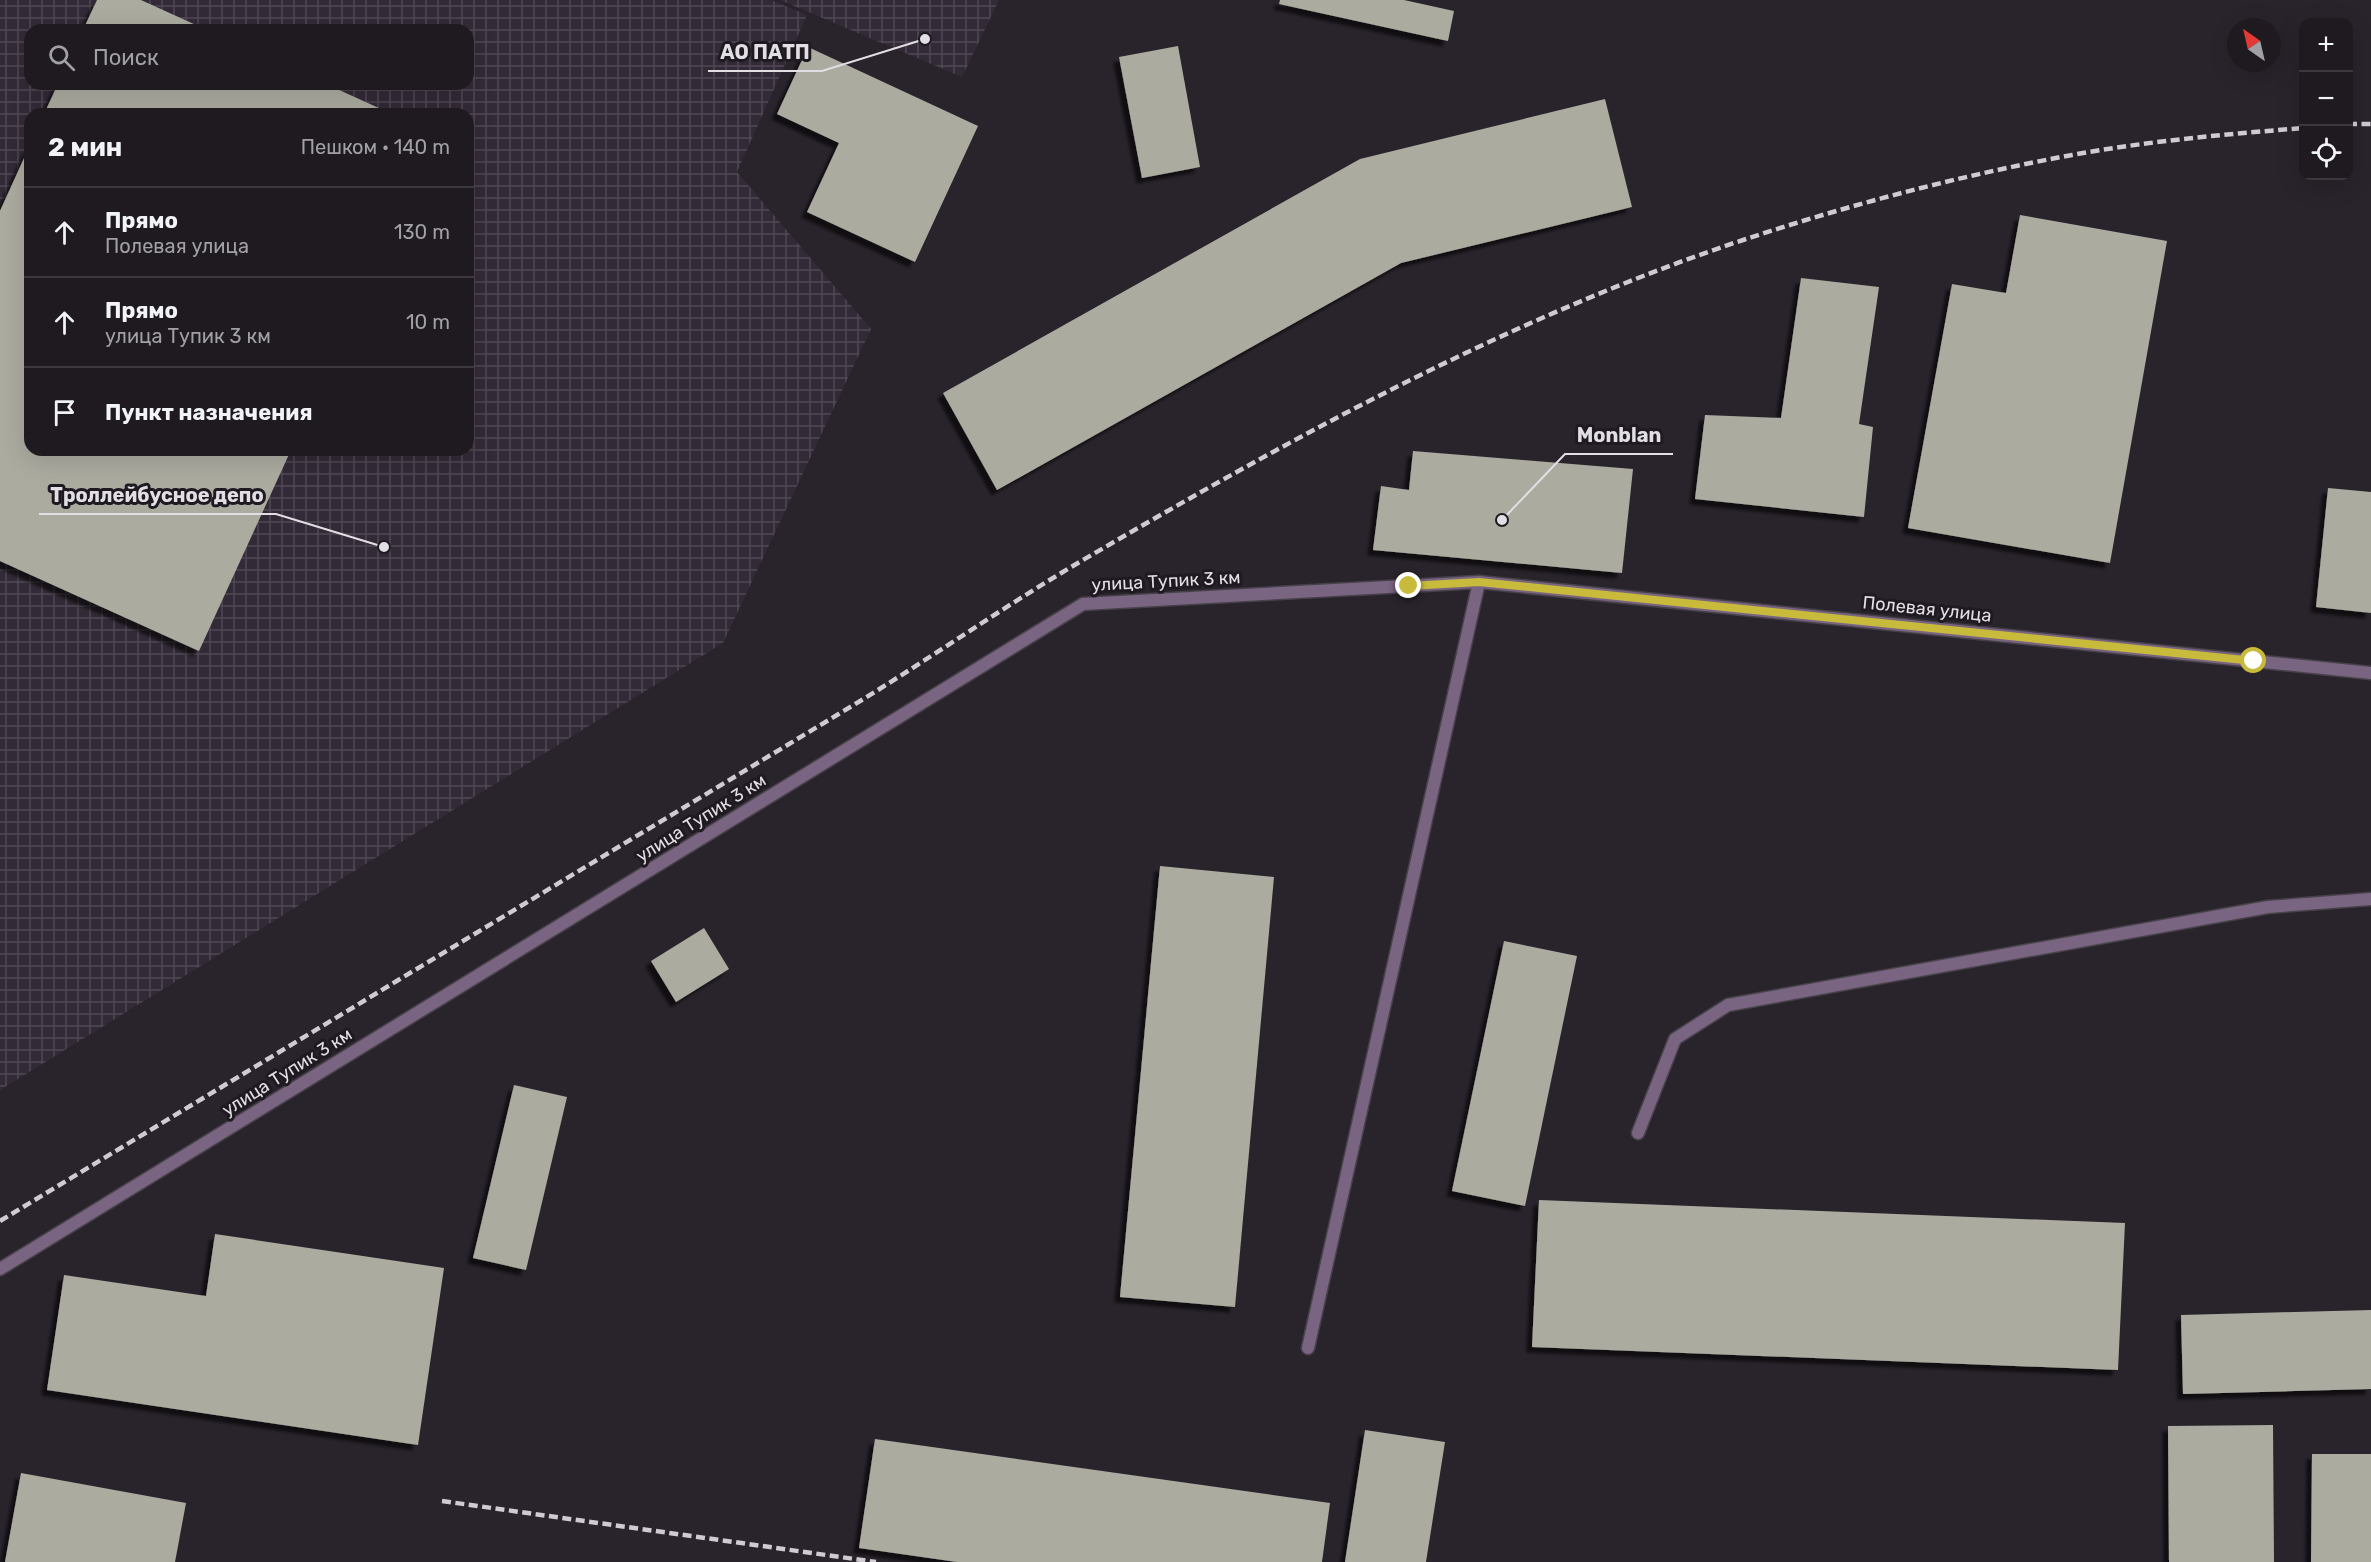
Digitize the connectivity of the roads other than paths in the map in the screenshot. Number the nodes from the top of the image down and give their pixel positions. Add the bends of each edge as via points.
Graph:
1 (1479, 582) junction
2 (2371, 673) edge
3 (2371, 899) edge
4 (1638, 1133) dead end
5 (0, 1269) edge
6 (1308, 1348) dead end

1 - 2 street, Полевая улица
1 - 5 street, улица Тупик 3 км via 1083,604
1 - 6 street
3 - 4 street via 2268,907 1728,1005 1675,1039

